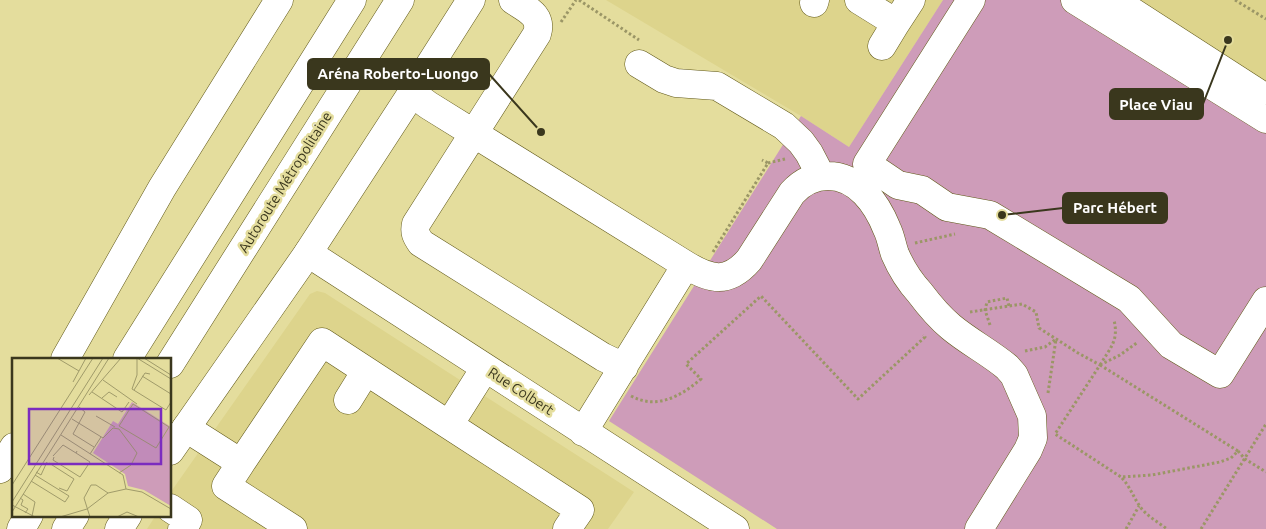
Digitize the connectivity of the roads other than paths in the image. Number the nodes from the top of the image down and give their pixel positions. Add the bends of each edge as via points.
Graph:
1 (279, 0) edge
2 (352, 0) edge
3 (400, 0) edge
4 (471, 0) edge
5 (513, 0) edge
6 (859, 0) edge
7 (911, 0) edge
8 (971, 0) edge
9 (1075, 0) edge
10 (1114, 0) edge
11 (639, 52) road end
12 (412, 93) junction
13 (1266, 98) edge
14 (1266, 120) edge
15 (475, 134) junction
16 (821, 176) junction
17 (898, 185) junction
18 (877, 209) junction
19 (308, 253) junction
20 (686, 265) junction
21 (1266, 301) edge
22 (66, 358) edge
23 (128, 358) edge
24 (171, 362) edge
25 (624, 367) junction
26 (484, 368) junction
27 (366, 371) junction
28 (348, 400) dead end
29 (449, 425) junction
30 (186, 428) junction
31 (584, 432) junction
32 (12, 450) edge
33 (171, 450) edge
34 (241, 463) junction
35 (0, 470) edge
36 (28, 516) edge
37 (74, 516) edge
38 (127, 516) edge
39 (21, 529) edge
40 (66, 529) edge
41 (119, 529) edge
42 (293, 529) edge
43 (567, 529) edge
44 (735, 529) edge
45 (980, 529) edge

1 - 22 main road via 162,188
2 - 23 main road
3 - 24 main road, Autoroute Métropolitaine
4 - 12 main road
5 - 15 main road via 536,16 539,30
6 - 7 main road via 889,35
8 - 17 main road via 867,164
9 - 14 main road
10 - 13 main road
11 - 16 main road via 664,79 717,86 784,126 801,142
12 - 15 main road
12 - 19 main road
15 - 20 main road
15 - 25 main road via 416,224 416,237 562,332
16 - 18 main road via 846,179 855,184
16 - 20 main road via 799,185 749,260 734,274 708,276
17 - 18 main road
17 - 21 main road via 922,190 947,207 990,214 1129,299 1171,345 1220,374
18 - 45 main road via 888,229 902,270 918,292 951,327 1007,367 1014,375 1032,416 1032,444
19 - 26 main road, Rue Colbert
19 - 30 main road
20 - 25 main road
25 - 31 main road
26 - 29 main road
26 - 31 main road, Rue Colbert
27 - 28 main road
27 - 29 main road
27 - 34 main road via 322,342
29 - 43 main road via 580,510
30 - 33 main road
30 - 34 main road
31 - 44 main road, Rue Colbert
32 - 35 main road
34 - 42 main road via 226,486
36 - 39 main road
37 - 40 main road
38 - 41 main road

